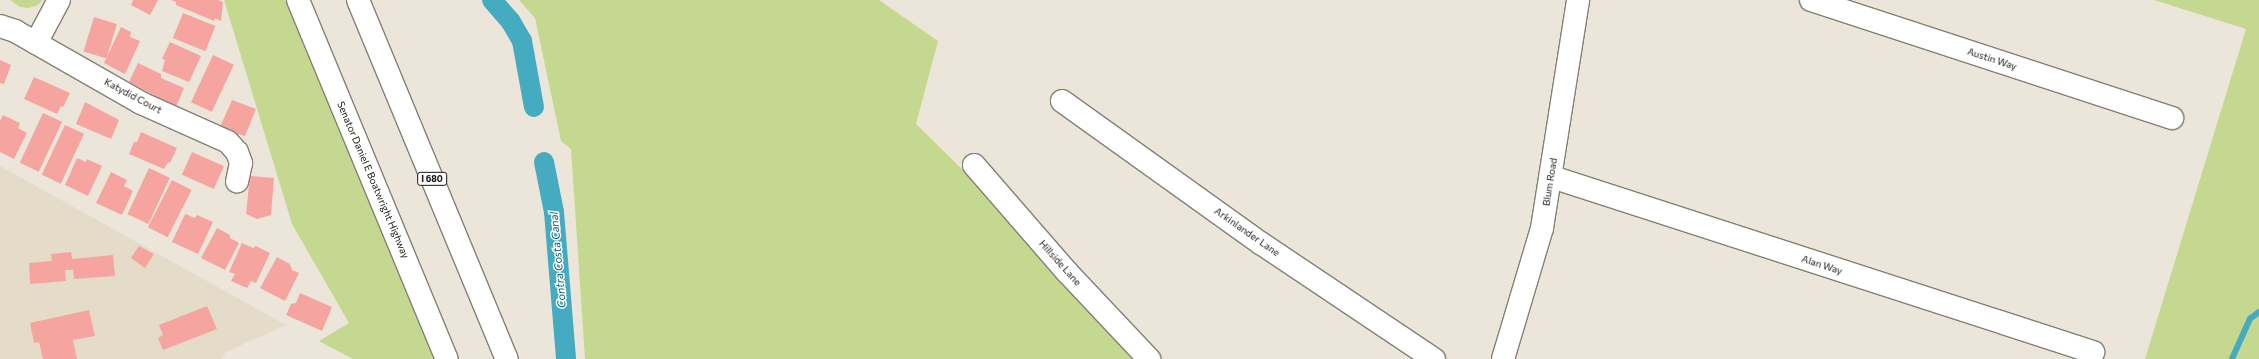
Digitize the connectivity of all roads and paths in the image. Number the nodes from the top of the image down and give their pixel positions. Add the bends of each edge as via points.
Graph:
1 (59, 0) edge
2 (298, 0) edge
3 (358, 0) edge
4 (1578, 0) edge
5 (1811, 0) edge
6 (0, 26) edge
7 (36, 43) junction
8 (1062, 101) dead end
9 (2172, 118) dead end
10 (974, 165) dead end
11 (1552, 177) junction
12 (237, 182) dead end
13 (2093, 352) dead end
14 (447, 359) edge
15 (507, 359) edge
16 (1149, 359) edge
17 (1434, 359) edge
18 (1503, 359) edge

1 - 7 main road
2 - 14 main road, Senator Daniel E Boatwright Highway
3 - 15 main road, I 680
4 - 11 main road, Blum Road
5 - 9 main road, Austin Way
6 - 7 main road, Katydid Court
7 - 12 main road, Katydid Court via 141,103 228,142 238,152 241,163
8 - 17 main road, Arkinlander Lane via 1262,244
10 - 16 main road, Hillside Lane via 1067,272
11 - 13 main road, Alan Way
11 - 18 main road, Blum Road via 1542,228

